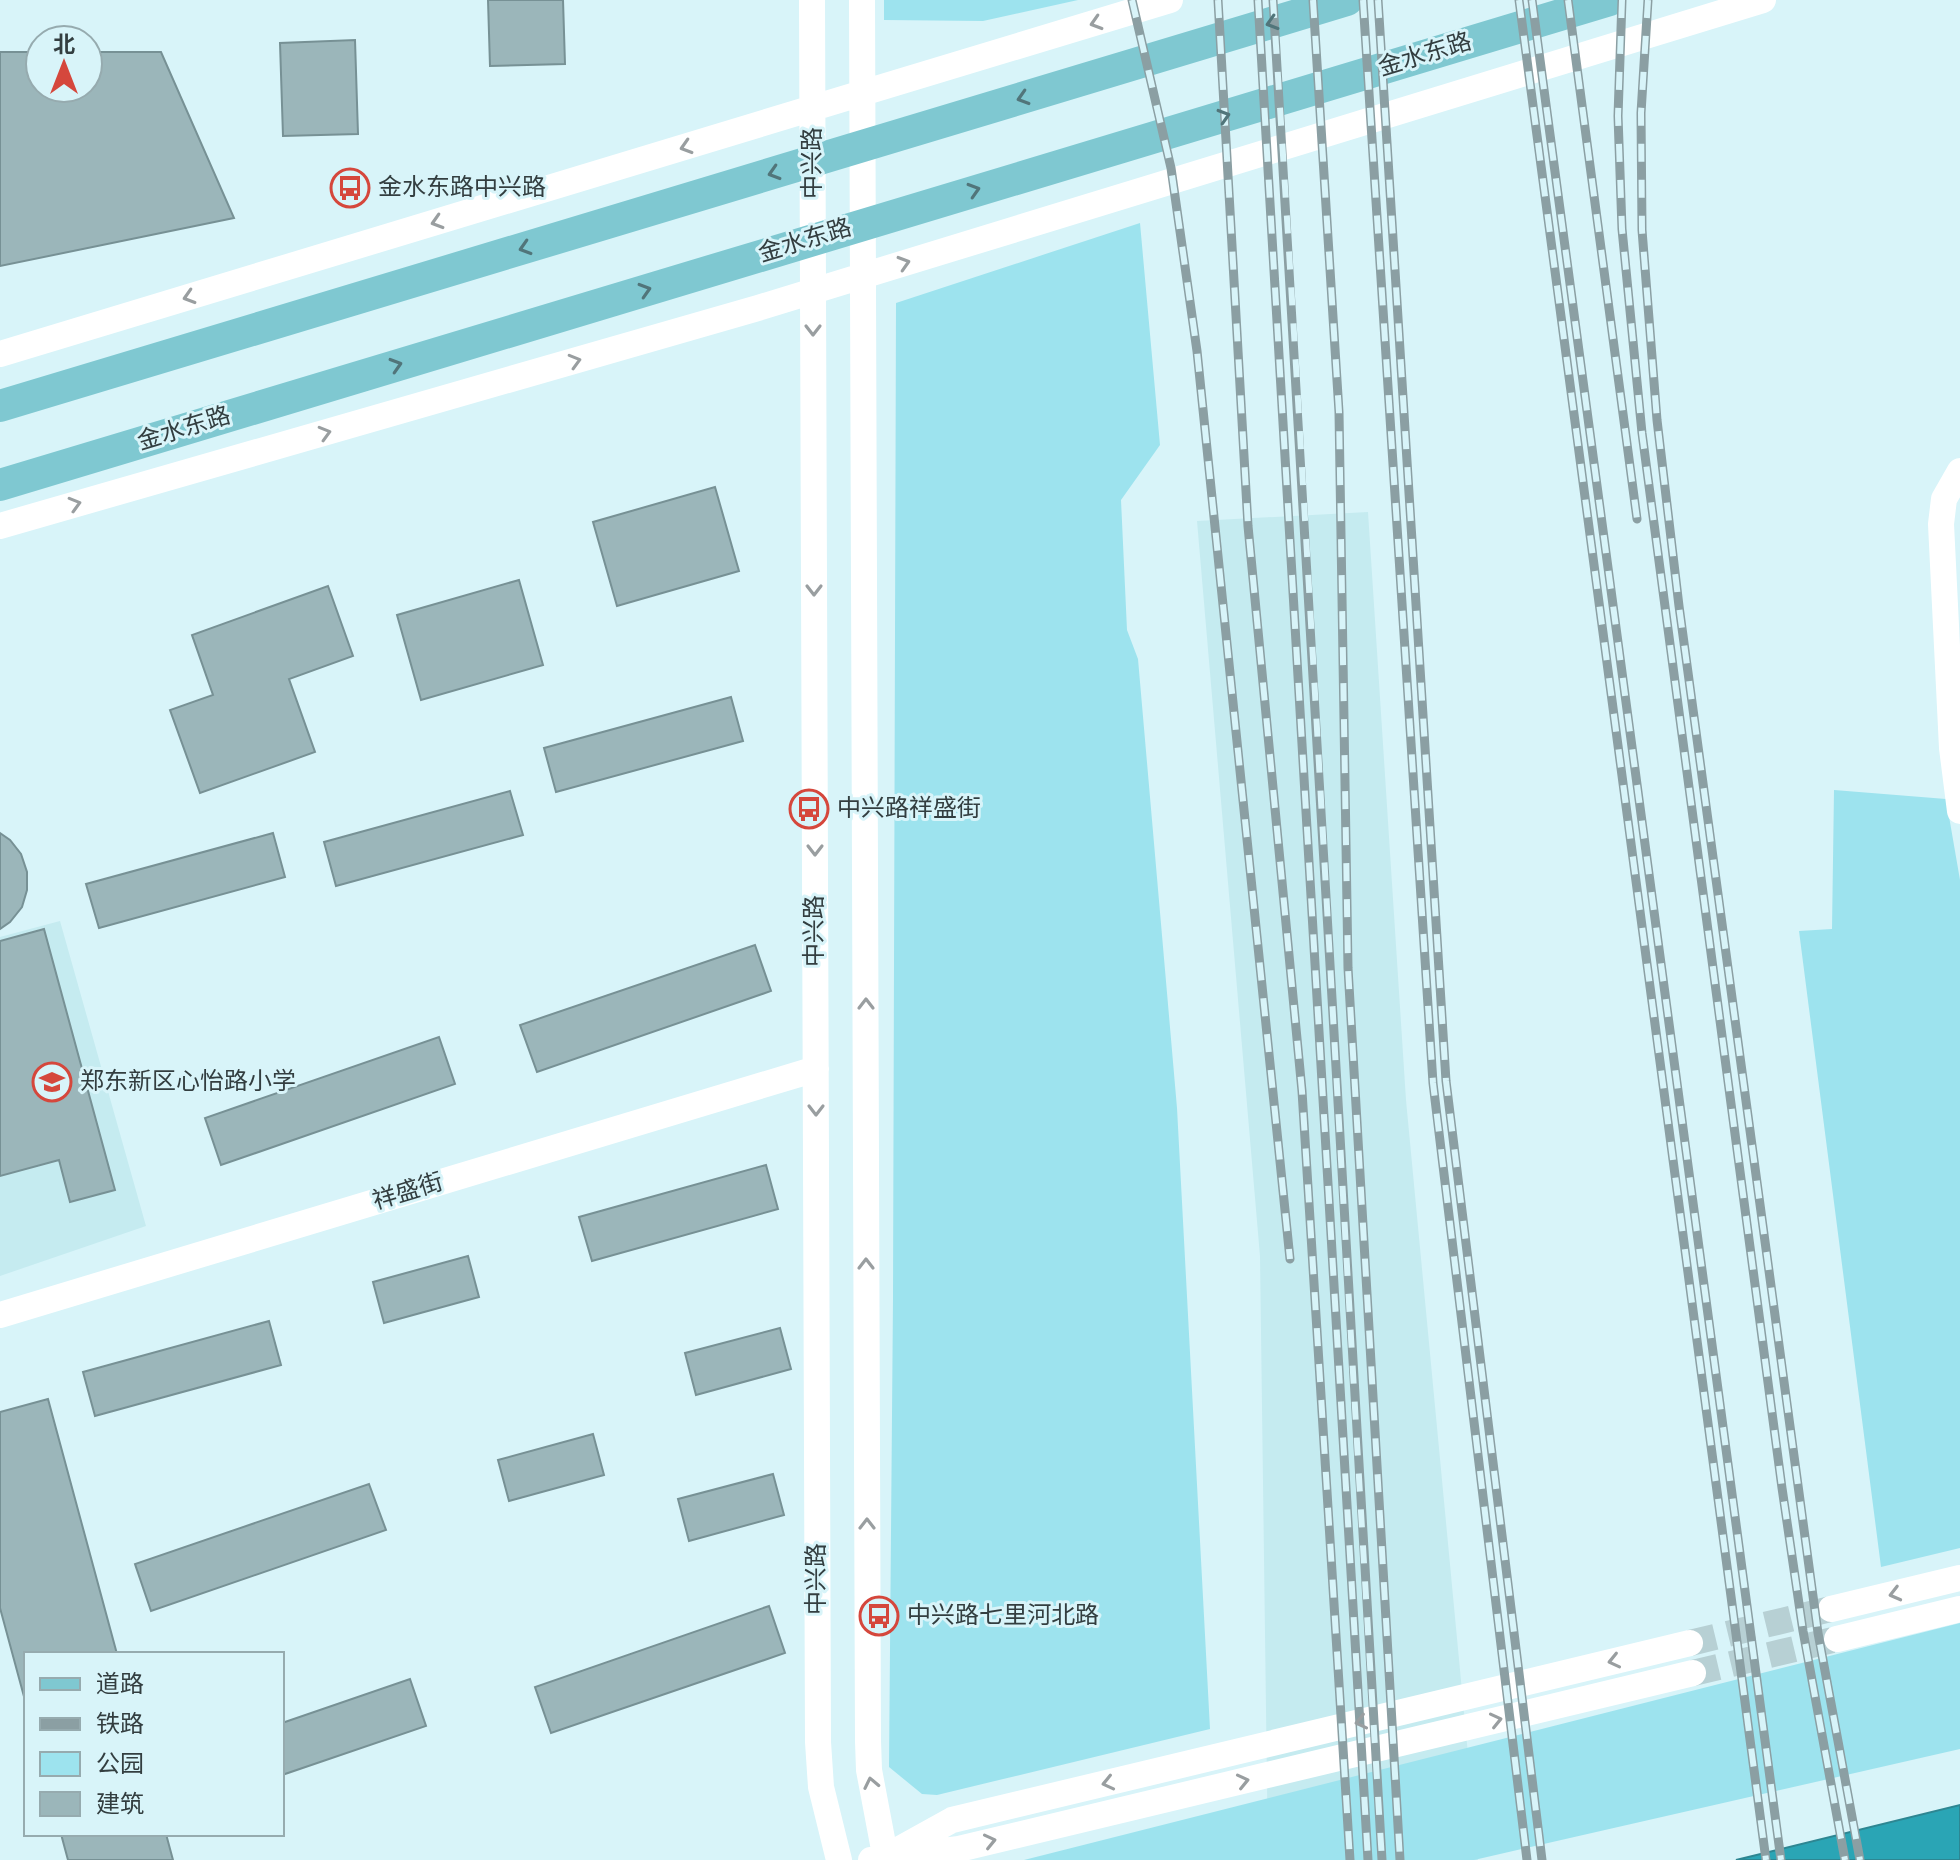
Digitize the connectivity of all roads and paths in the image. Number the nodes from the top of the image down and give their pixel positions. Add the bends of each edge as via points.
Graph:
1 (812, 0) edge
2 (862, 0) edge
3 (1170, 0) edge
4 (1347, 0) edge
5 (1610, 0) edge
6 (1763, 0) edge
7 (862, 93) junction
8 (812, 109) junction
9 (862, 146) junction
10 (813, 161) junction
11 (863, 224) junction
12 (813, 239) junction
13 (863, 275) junction
14 (813, 291) junction
15 (0, 354) edge
16 (0, 406) edge
17 (1960, 471) edge
18 (0, 485) edge
19 (0, 526) edge
20 (1960, 811) edge
21 (816, 1069) junction
22 (0, 1315) edge
23 (1960, 1578) edge
24 (1831, 1609) tunnel mouth
25 (1960, 1609) edge
26 (1837, 1639) tunnel mouth
27 (1690, 1643) tunnel mouth
28 (1693, 1673) tunnel mouth
29 (881, 1859) edge
30 (839, 1860) edge

1 - 8 street, 中兴路
2 - 7 street, 中兴路
3 -> 7 street
4 -> 9 main road
11 -> 5 main road, 金水东路
13 -> 6 street
7 - 8 street
7 - 9 street, 中兴路
8 - 10 street, 中兴路
8 -> 15 street
9 - 10 main road
9 - 11 street, 中兴路
10 - 12 street, 中兴路
10 -> 16 main road
11 - 12 main road, 金水东路
11 - 13 street, 中兴路
12 - 14 street, 中兴路
18 -> 12 main road, 金水东路
13 - 14 street
29 -> 13 street, 中兴路 via 868,1741
19 -> 14 street
14 -> 21 street, 中兴路
17 - 20 street via 1944,499 1941,524
21 - 22 street, 祥盛街
21 -> 30 street, 中兴路 via 818,1742 821,1787
23 -> 24 street
25 - 26 street
27 -> 29 street via 952,1820
29 -> 28 street via 959,1849

